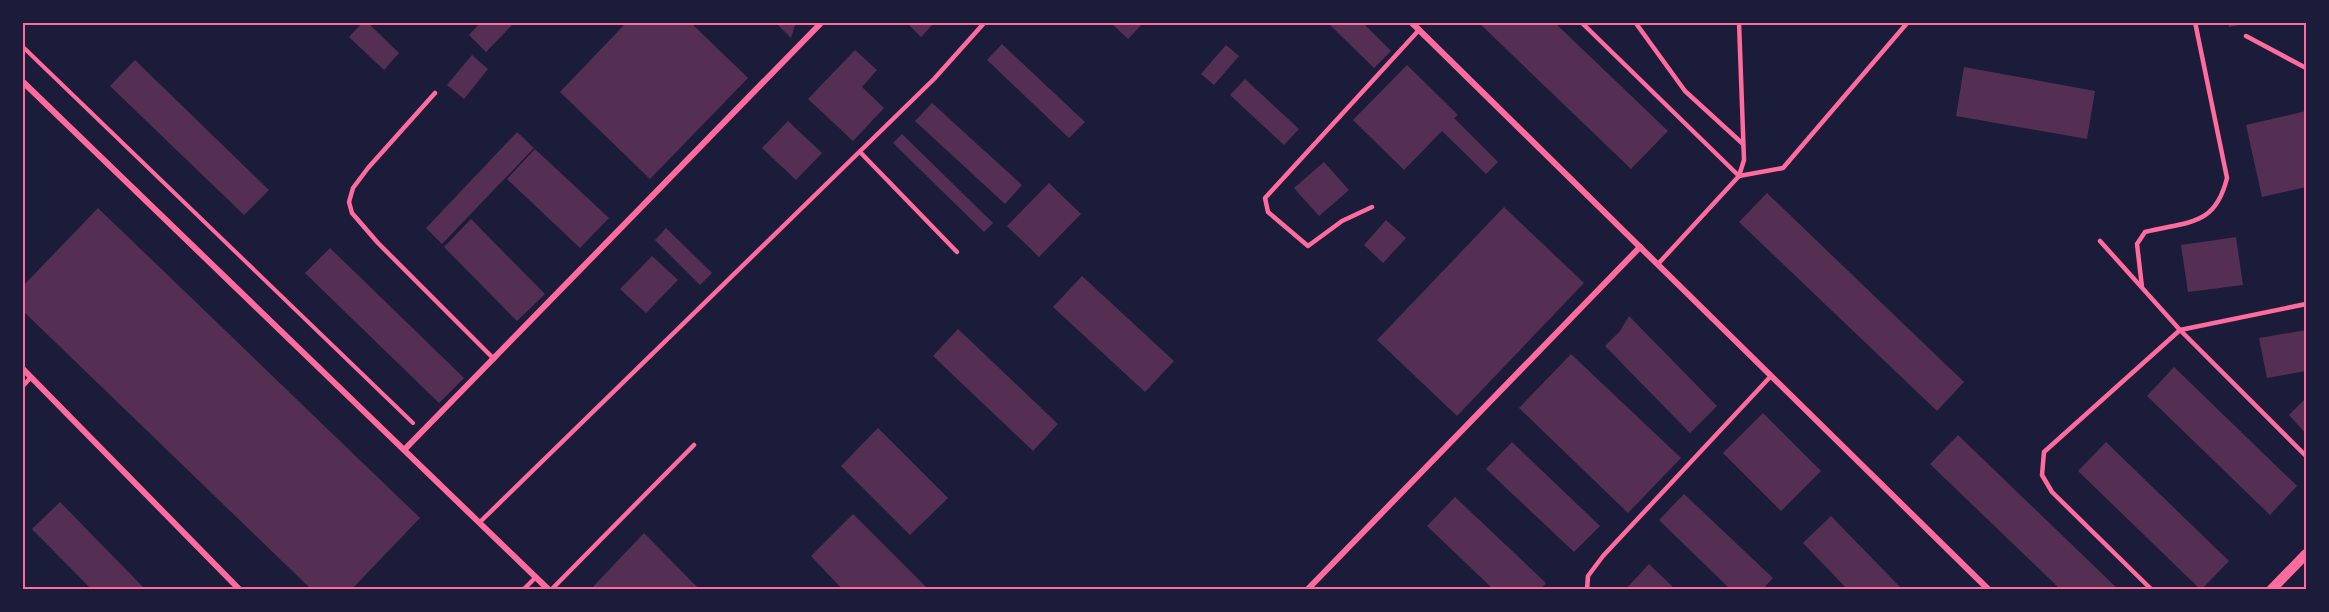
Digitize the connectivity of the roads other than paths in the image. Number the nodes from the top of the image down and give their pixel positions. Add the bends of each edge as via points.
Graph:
1 (822, 22) edge
2 (985, 22) edge
3 (1411, 22) edge
4 (1581, 22) edge
5 (1635, 22) edge
6 (1739, 22) edge
7 (1908, 22) edge
8 (2195, 22) edge
9 (1419, 30) junction
10 (2246, 36) dead end
11 (2307, 68) edge
12 (22, 81) edge
13 (435, 93) dead end
14 (1743, 144) junction
15 (860, 152) junction
16 (1739, 176) junction
17 (1372, 207) dead end
18 (2100, 241) dead end
19 (1640, 247) junction
20 (957, 252) dead end
21 (1658, 264) junction
22 (2142, 287) junction
23 (2307, 304) edge
24 (2180, 330) junction
25 (494, 359) junction
26 (22, 368) edge
27 (1772, 376) junction
28 (31, 377) junction
29 (22, 387) edge
30 (694, 445) dead end
31 (405, 449) junction
32 (2307, 456) edge
33 (480, 522) junction
34 (2307, 554) edge
35 (536, 577) junction
36 (240, 590) edge
37 (523, 590) edge
38 (550, 590) edge
39 (1307, 590) edge
40 (1587, 590) edge
41 (1989, 590) edge
42 (2152, 590) edge
43 (2271, 590) edge

1 - 25 street
2 - 15 lane
3 - 9 street
4 - 16 lane
5 - 14 lane via 1684,91
6 - 14 lane
7 - 16 lane via 1783,168
8 - 22 lane via 2227,178 2222,198 2206,217 2145,231 2137,244
9 - 17 lane via 1265,198 1268,212 1308,246 1342,221
9 - 19 street
10 - 11 lane
12 - 31 street
13 - 25 lane via 368,168 353,188 349,202 352,213 378,243
14 - 16 lane
15 - 20 lane
15 - 33 lane
16 - 21 lane
18 - 22 lane
19 - 21 street
19 - 39 street
21 - 27 street
22 - 24 lane
23 - 24 lane
24 - 32 lane
24 - 42 lane via 2044,452 2042,474 2052,492
25 - 31 street
26 - 28 street
27 - 40 lane via 1603,555 1588,576
27 - 41 street
28 - 29 lane
28 - 36 street
30 - 38 lane
31 - 33 street
33 - 35 street
34 - 43 street
35 - 37 lane
35 - 38 street

